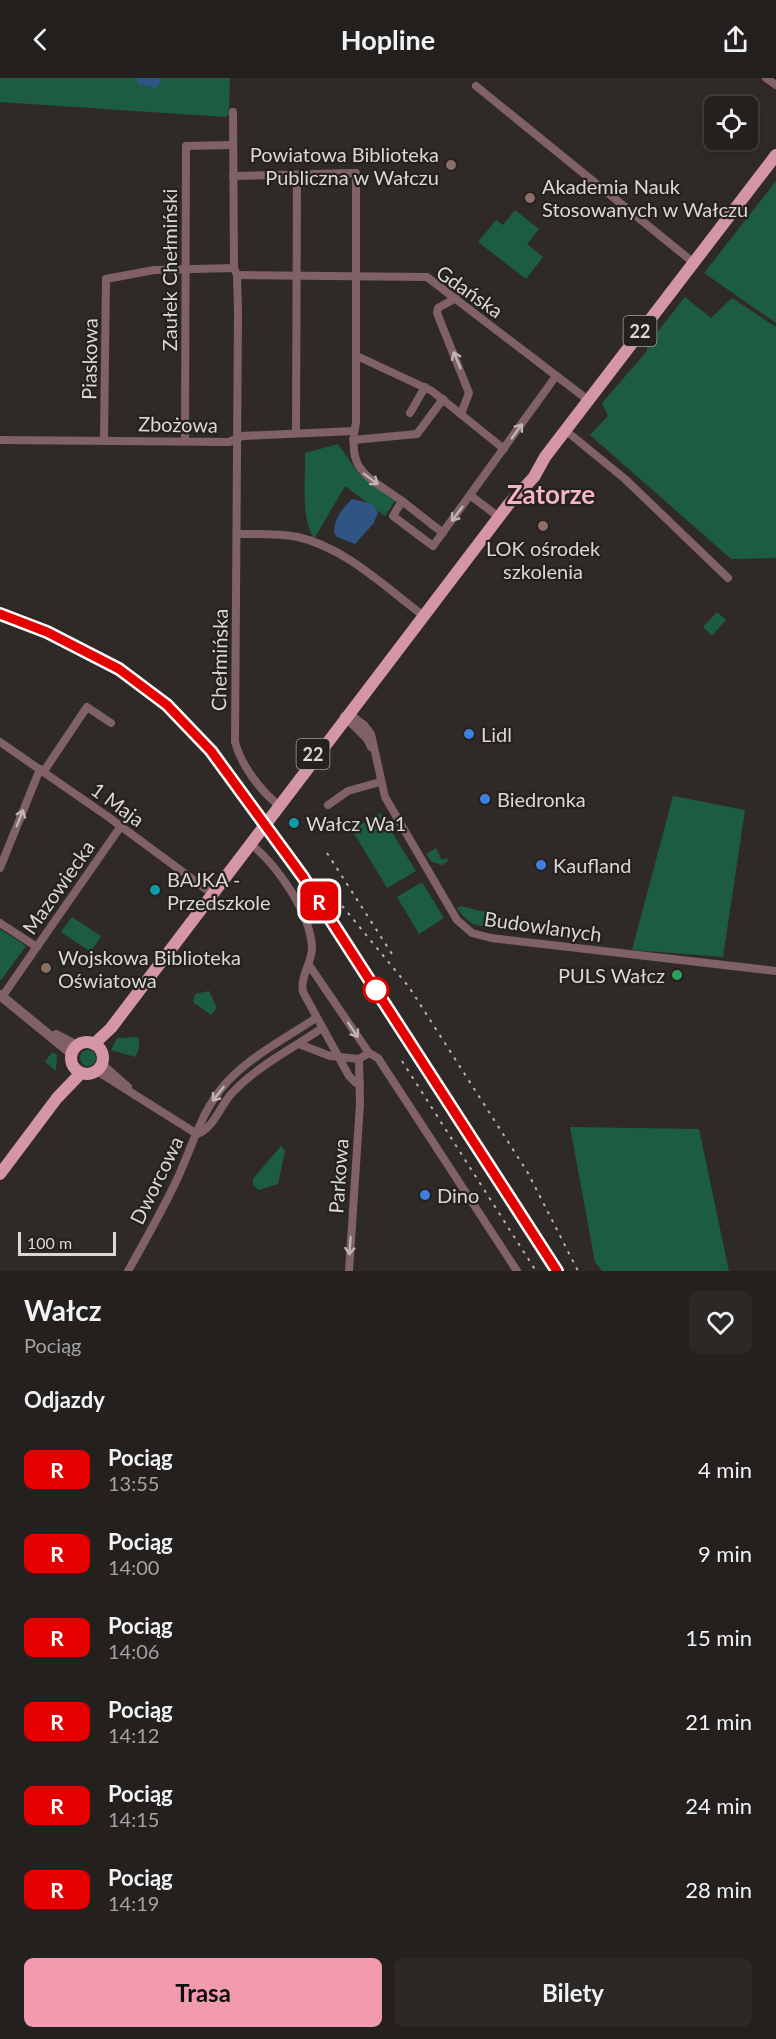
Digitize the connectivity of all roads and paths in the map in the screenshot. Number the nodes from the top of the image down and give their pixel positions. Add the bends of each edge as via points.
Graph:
1 (766, 78) edge
2 (776, 86) edge
3 (476, 87) dead end
4 (233, 112) dead end
5 (233, 145) junction
6 (776, 155) edge
7 (297, 175) junction
8 (233, 176) junction
9 (694, 263) junction
10 (186, 267) junction
11 (236, 271) junction
12 (297, 276) junction
13 (357, 276) junction
14 (106, 279) joint
15 (456, 298) junction
16 (357, 356) junction
17 (556, 376) junction
18 (425, 387) junction
19 (443, 399) junction
20 (588, 400) junction
21 (410, 413) dead end
22 (461, 414) junction
23 (565, 430) junction
24 (296, 434) junction
25 (354, 436) junction
26 (237, 439) junction
27 (0, 440) edge
28 (104, 440) junction
29 (185, 441) junction
30 (504, 449) junction
31 (471, 496) junction
32 (402, 501) junction
33 (499, 517) junction
34 (443, 533) junction
35 (238, 534) junction
36 (728, 578) dead end
37 (424, 616) junction
38 (347, 716) junction
39 (111, 723) dead end
40 (356, 730) junction
41 (333, 737) junction
42 (0, 742) edge
43 (375, 757) junction
44 (42, 770) junction
45 (380, 782) junction
46 (283, 802) junction
47 (328, 805) dead end
48 (121, 826) junction
49 (252, 845) junction
50 (0, 868) edge
51 (214, 895) junction
52 (0, 923) edge
53 (37, 947) junction
54 (309, 965) junction
55 (776, 971) edge
56 (1, 996) edge
57 (316, 1018) junction
58 (322, 1028) junction
59 (298, 1044) junction
60 (97, 1046) junction
61 (74, 1050) junction
62 (369, 1053) junction
63 (339, 1056) junction
64 (359, 1059) junction
65 (100, 1068) junction
66 (241, 1069) junction
67 (78, 1070) junction
68 (249, 1078) junction
69 (360, 1083) junction
70 (197, 1134) junction
71 (0, 1174) edge
72 (128, 1271) edge
73 (349, 1271) edge
74 (517, 1271) edge

1 - 2 street
3 - 9 street
4 - 5 street
5 - 8 street
5 - 10 street, Zaułek Chełmiński via 186,146
6 - 9 main road, 22
7 - 8 street
7 - 12 street
7 - 13 street via 356,173
8 - 11 street
9 - 20 main road, 22
10 - 11 street, Gdańska
10 - 14 street, Gdańska
10 - 29 street, Zaułek Chełmiński
11 - 12 street, Gdańska
11 - 26 street
12 - 13 street, Gdańska
12 - 24 street
13 - 15 street, Gdańska via 427,277
13 - 16 street
14 - 28 street, Piaskowa
15 - 17 street, Gdańska
22 -> 15 street via 469,393 436,313
16 - 18 street
16 - 25 street
17 - 20 street, Gdańska
30 -> 17 street
18 - 19 street
18 - 21 street
19 - 22 street
19 - 25 street, Zbożowa via 417,434
20 - 23 main road, 22
22 - 30 street
23 - 33 main road, 22 via 534,477
23 - 36 street via 626,479
24 - 25 street, Zbożowa
24 - 26 street, Zbożowa
25 -> 32 street via 352,452 360,470
26 - 29 street, Zbożowa
26 - 35 street, Chełmińska
27 - 28 street, Zbożowa
28 - 29 street, Zbożowa
30 - 31 street
31 - 33 street
31 -> 34 street
32 - 34 street
32 - 34 street via 393,516 432,546
33 - 37 main road, 22
35 - 37 street via 297,537 314,542 356,565
35 - 46 street, Chełmińska via 235,742 242,761 270,798
37 - 38 main road, 22 via 381,664
38 - 40 street, Budowlanych
38 - 41 main road, 22
38 - 43 street, Budowlanych via 368,729
38 - 46 main road, 22 via 315,751
39 - 44 street via 87,707
40 - 41 street
40 - 43 street, Budowlanych via 367,739
41 - 46 main road, 22
42 - 44 street, 1 Maja
43 - 45 street, Budowlanych
44 - 48 street, 1 Maja
50 -> 44 street
45 - 47 street via 348,791
45 - 55 street, Budowlanych via 457,920 472,933
46 - 49 main road, 22
48 - 51 street, 1 Maja
48 - 53 street, Mazowiecka
49 - 51 main road, 22
49 - 54 street via 266,857 304,913 312,947
51 - 60 main road, 22
52 - 53 street
53 - 56 street, Mazowiecka
54 - 57 street via 301,983
54 -> 62 street
56 - 61 street
57 - 58 street
57 - 66 street, Dworcowa
58 - 59 street, Dworcowa
58 - 63 street
59 - 63 street
59 - 68 street, Dworcowa
60 - 61 main road via 82,1043
60 - 65 main road
61 - 67 main road
62 - 64 street
62 - 74 street via 378,1058
63 - 64 street
63 - 69 street via 349,1076
64 - 69 street, Parkowa
65 - 67 main road
65 - 70 street via 161,1114
66 - 68 street
66 -> 70 street, Dworcowa via 210,1104 198,1124
67 - 71 main road
68 - 70 street, Dworcowa via 226,1101 208,1128
69 -> 73 street, Parkowa
70 - 72 street, Dworcowa via 166,1203

